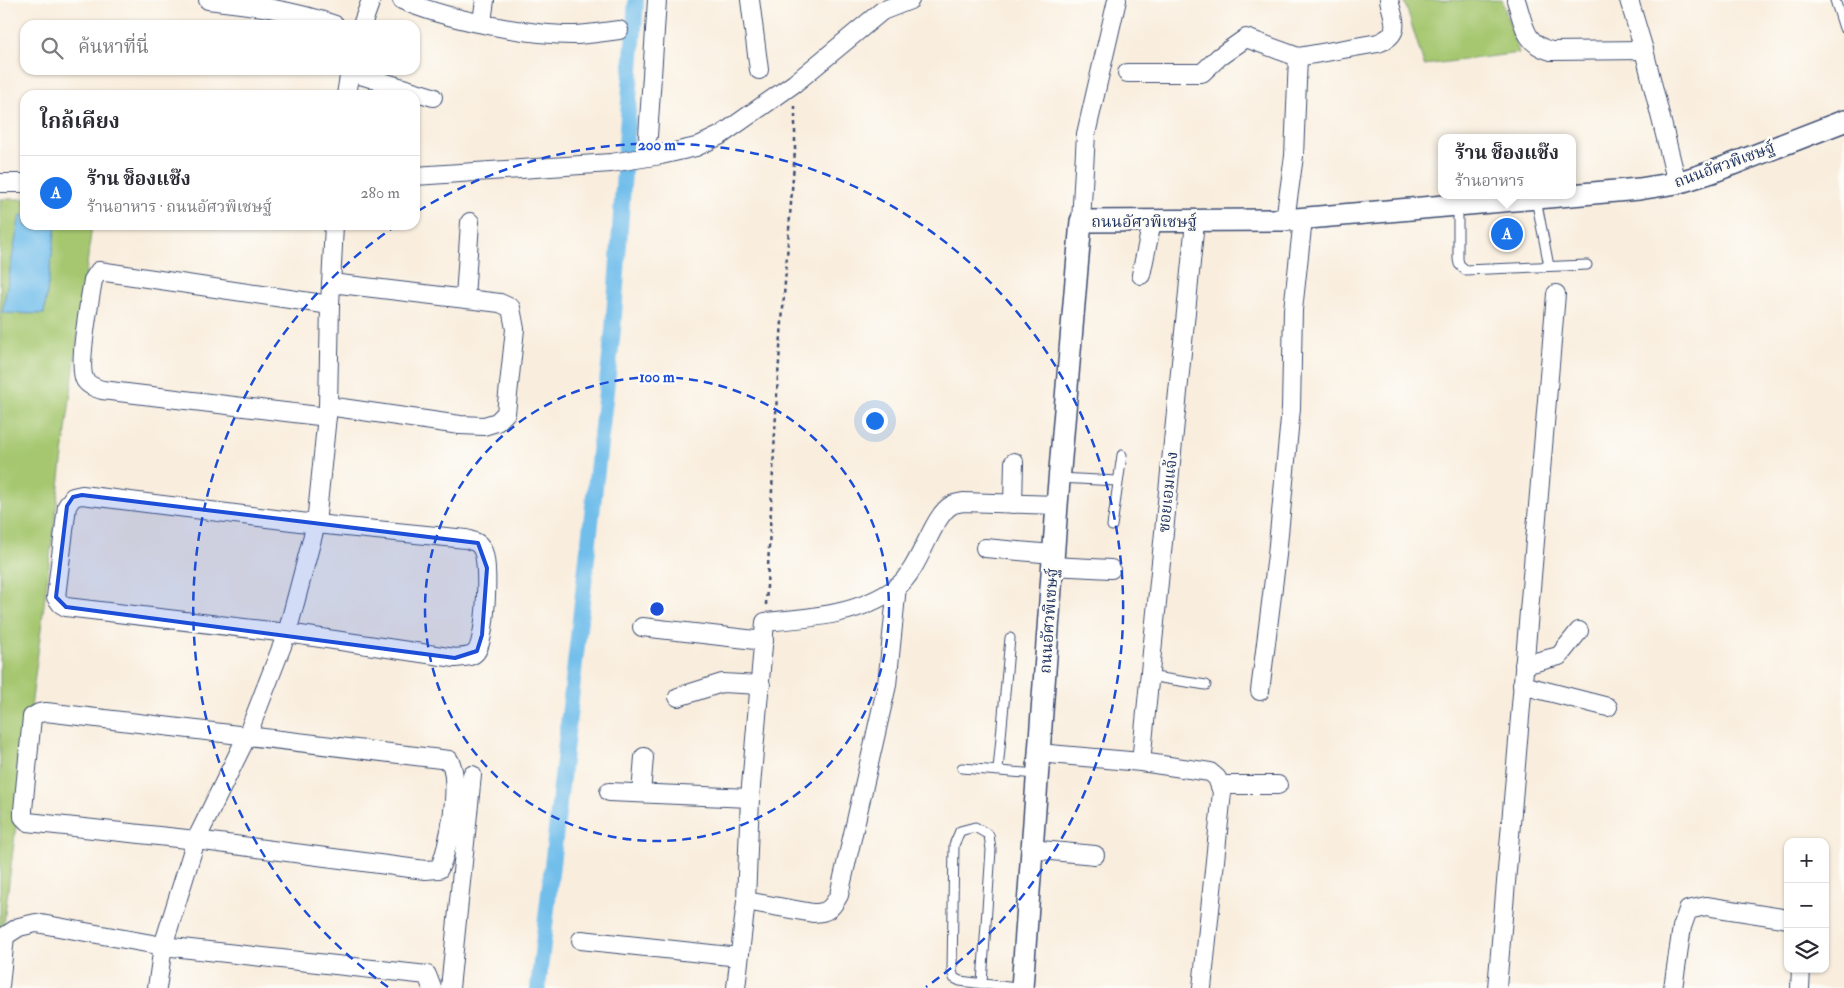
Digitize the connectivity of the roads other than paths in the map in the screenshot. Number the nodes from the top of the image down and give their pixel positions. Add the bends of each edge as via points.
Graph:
1 (208, 0) edge
2 (371, 0) edge
3 (402, 0) edge
4 (485, 0) edge
5 (658, 0) edge
6 (750, 0) edge
7 (910, 0) edge
8 (1117, 0) edge
9 (1389, 0) edge
10 (1516, 0) edge
11 (1629, 0) edge
12 (1835, 0) edge
13 (881, 6) edge
14 (322, 20) edge
15 (364, 20) edge
16 (482, 22) junction
17 (1844, 28) edge
18 (619, 30) dead end
19 (1644, 50) junction
20 (1298, 57) junction
21 (759, 70) dead end
22 (1127, 73) dead end
23 (349, 75) edge
24 (363, 75) edge
25 (347, 90) edge
26 (411, 90) edge
27 (420, 93) edge
28 (433, 97) dead end
29 (1844, 121) edge
30 (648, 136) dead end
31 (420, 176) edge
32 (0, 183) edge
33 (20, 183) edge
34 (1676, 183) junction
35 (1576, 194) edge
36 (1536, 199) joint
37 (1458, 205) junction
38 (1294, 220) junction
39 (1081, 221) junction
40 (470, 222) dead end
41 (1152, 222) junction
42 (1195, 222) junction
43 (334, 230) edge
44 (1587, 265) dead end
45 (1549, 266) junction
46 (1141, 275) dead end
47 (332, 283) junction
48 (1556, 294) dead end
49 (465, 298) junction
50 (330, 305) junction
51 (328, 411) junction
52 (1122, 455) dead end
53 (1014, 462) dead end
54 (1059, 478) junction
55 (1118, 481) junction
56 (1013, 504) junction
57 (1057, 505) junction
58 (316, 524) junction
59 (1112, 526) dead end
60 (984, 548) dead end
61 (1053, 560) junction
62 (1111, 569) dead end
63 (897, 586) junction
64 (642, 627) dead end
65 (1579, 631) dead end
66 (287, 633) junction
67 (1010, 638) dead end
68 (764, 641) junction
69 (1524, 665) junction
70 (1148, 676) junction
71 (761, 685) junction
72 (1206, 685) dead end
73 (1522, 685) junction
74 (1260, 691) dead end
75 (678, 697) dead end
76 (1608, 707) dead end
77 (247, 736) junction
78 (1038, 753) junction
79 (644, 757) dead end
80 (1141, 762) junction
81 (962, 768) dead end
82 (998, 770) junction
83 (1037, 774) junction
84 (472, 775) dead end
85 (1220, 785) junction
86 (1278, 785) dead end
87 (609, 792) dead end
88 (641, 793) junction
89 (750, 798) junction
90 (196, 840) junction
91 (1030, 850) junction
92 (1095, 855) dead end
93 (746, 901) junction
94 (1784, 918) edge
95 (581, 940) dead end
96 (163, 946) junction
97 (739, 957) junction
98 (1801, 973) edge
99 (982, 983) junction
100 (0, 986) edge
101 (157, 988) edge
102 (432, 988) edge
103 (450, 988) edge
104 (736, 988) edge
105 (1016, 988) edge
106 (1022, 988) edge
107 (1202, 988) edge
108 (1497, 988) edge
109 (1673, 988) edge
110 (1800, 988) edge

1 - 14 street via 261,6
2 - 15 street
3 - 16 street via 443,14
4 - 16 street
5 - 30 street
6 - 21 street
7 - 13 street
8 - 39 street via 1093,96 1083,159
9 - 20 street via 1394,22 1390,38
10 - 19 street via 1530,39 1538,48 1551,52
11 - 19 street
12 - 17 lane
13 - 31 street via 795,83 721,134 696,147 611,162
16 - 18 street via 533,33 577,35
19 - 34 street
20 - 22 street via 1246,38 1202,73
20 - 38 street
23 - 25 street
24 - 26 street
27 - 28 street
29 - 34 street, ถนนอัศวพิเชษฐ์
32 - 33 street
34 - 35 street, ถนนอัศวพิเชษฐ์
36 - 37 street, ถนนอัศวพิเชษฐ์
36 - 45 lane
37 - 38 street, ถนนอัศวพิเชษฐ์
37 - 45 lane via 1458,259 1461,268
38 - 42 street, ถนนอัศวพิเชษฐ์
38 - 74 street via 1292,400
39 - 41 street, ถนนอัศวพิเชษฐ์
39 - 54 street, ถนนอัศวพิเชษฐ์
40 - 49 street
41 - 42 street, ถนนอัศวพิเชษฐ์
41 - 46 street
42 - 70 street, ซอยเอมแจ้ง
43 - 47 street
44 - 45 lane
47 - 49 street
47 - 50 street
48 - 69 street
49 - 51 street via 500,303 511,308 514,315 506,413 497,422 484,426 460,425
50 - 51 street
50 - 51 street via 99,272 93,280 82,364 85,380 102,390
51 - 58 street
52 - 55 lane
53 - 56 street
54 - 55 lane
54 - 57 street, ถนนอัศวพิเชษฐ์
55 - 59 lane
56 - 57 street
56 - 63 street via 963,502 951,505 937,522 909,575
57 - 61 street, ถนนอัศวพิเชษฐ์
58 - 66 street
58 - 66 street via 466,539 478,543 487,568 482,635 477,651 470,656 454,658
58 - 66 street via 82,495 73,497 67,506 56,597 61,604
60 - 61 street
61 - 62 street
61 - 78 street, ถนนอัศวพิเชษฐ์
63 - 68 street via 858,609 765,622
63 - 93 street via 887,686 839,895 832,908 824,913
64 - 68 street
65 - 69 street via 1559,656
66 - 77 street
67 - 82 lane
68 - 71 street
69 - 73 street
70 - 72 lane
70 - 80 street, ซอยเอมแจ้ง
71 - 75 street via 722,683
71 - 89 street
73 - 76 street
73 - 108 street
77 - 90 street
77 - 90 street via 46,712 32,717 23,810 23,817 28,822
77 - 90 street via 449,760 454,767 455,778 449,842 439,869 425,870
78 - 80 street
78 - 83 street, ถนนอัศวพิเชษฐ์
79 - 88 street
80 - 85 street via 1210,772
81 - 82 lane
82 - 83 lane
83 - 91 street, ถนนอัศวพิเชษฐ์
84 - 103 street
85 - 86 street
85 - 107 street via 1222,792
87 - 88 street
88 - 89 street
89 - 93 street
90 - 96 street
91 - 92 street
91 - 106 street, ถนนอัศวพิเชษฐ์
93 - 97 street
94 - 109 street via 1706,906 1688,910 1682,927
95 - 97 street
96 - 100 street via 36,923 19,927 5,936
96 - 101 street
96 - 102 street via 427,975
97 - 104 street
98 - 110 street
99 - 99 lane via 960,981 954,978 952,971 954,845 960,831 975,827 989,835 991,850
99 - 105 lane

